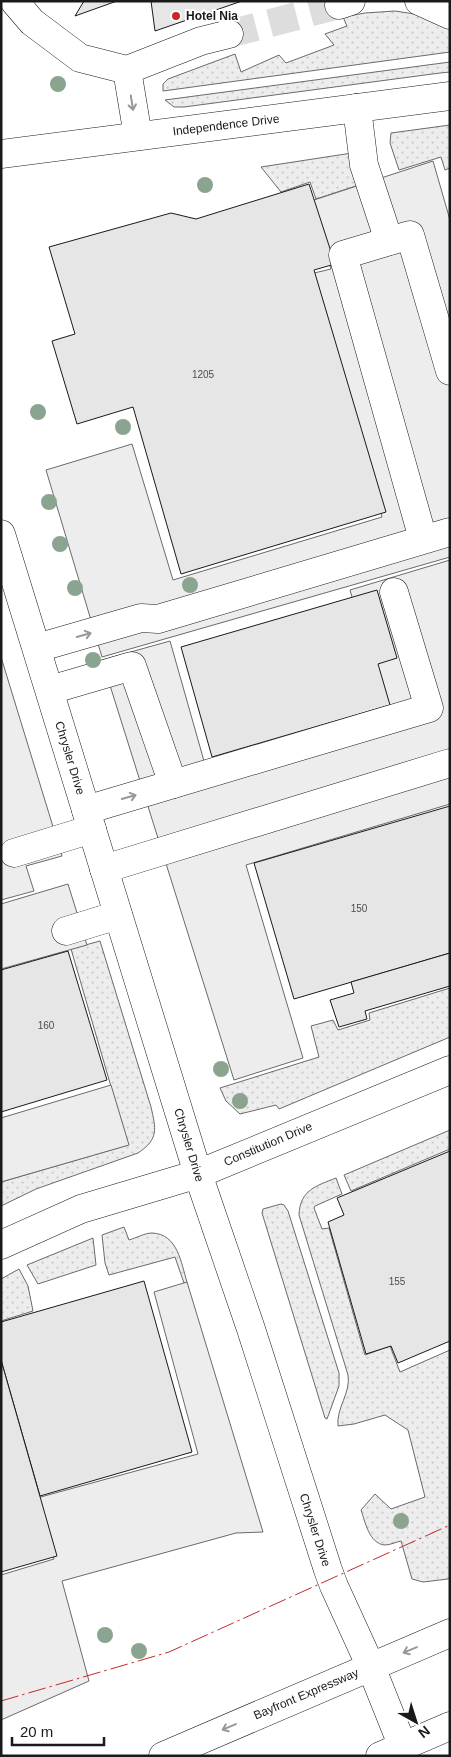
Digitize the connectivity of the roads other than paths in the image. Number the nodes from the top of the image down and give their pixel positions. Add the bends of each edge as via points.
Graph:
1 (14, 1) edge
2 (419, 1) edge
3 (450, 15) edge
4 (229, 34) tunnel mouth
5 (127, 70) junction
6 (450, 96) edge
7 (357, 108) junction
8 (138, 136) junction
9 (1, 154) edge
10 (388, 241) junction
11 (450, 371) edge
12 (450, 532) edge
13 (2, 536) edge
14 (423, 539) junction
15 (394, 592) dead end
16 (37, 648) junction
17 (50, 690) junction
18 (450, 763) edge
19 (173, 784) junction
20 (89, 819) junction
21 (14, 853) dead end
22 (104, 869) junction
23 (118, 915) junction
24 (66, 931) dead end
25 (450, 1070) edge
26 (198, 1174) junction
27 (1, 1245) edge
28 (450, 1633) edge
29 (371, 1667) junction
30 (450, 1726) edge
31 (391, 1751) edge
32 (163, 1756) edge

1 - 5 main road via 32,22 80,58
2 - 3 main road
4 - 5 main road via 201,41
5 -> 8 main road
6 - 7 main road, Independence Drive
7 - 8 main road, Independence Drive
7 - 10 main road via 364,166
8 - 9 main road, Independence Drive
10 - 11 main road via 410,235
10 - 14 main road via 343,256
12 - 14 main road
13 - 16 main road, Chrysler Drive
16 -> 14 main road via 141,618 158,619
15 - 19 main road via 428,708
16 - 17 main road, Chrysler Drive
17 - 19 main road via 132,666
17 - 20 main road, Chrysler Drive
18 - 22 main road
20 -> 19 main road
20 - 21 main road
20 - 22 main road, Chrysler Drive
22 - 23 main road, Chrysler Drive
23 - 24 main road
23 - 26 main road, Chrysler Drive
25 - 26 main road, Constitution Drive
26 - 27 main road, Constitution Drive via 81,1209
26 - 29 main road, Chrysler Drive via 334,1586
28 -> 29 main road, Bayfront Expressway
29 - 31 main road, Chrysler Drive
29 -> 32 main road, Bayfront Expressway
30 - 31 main road

